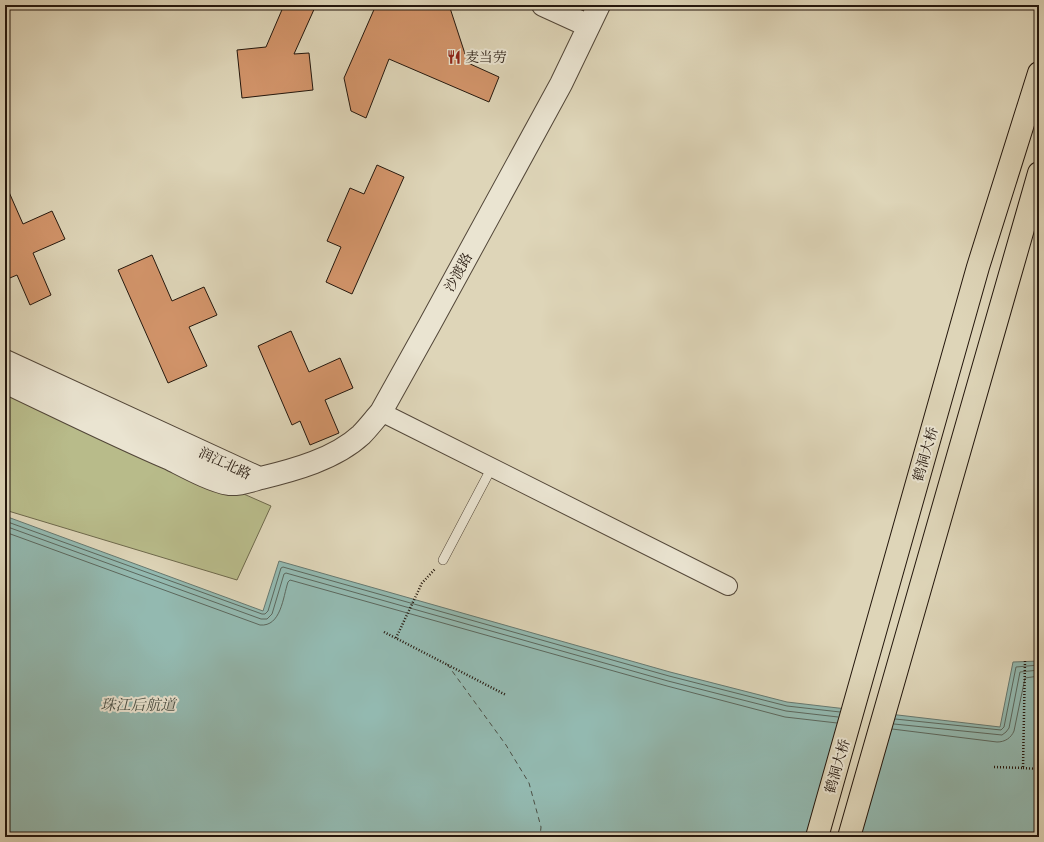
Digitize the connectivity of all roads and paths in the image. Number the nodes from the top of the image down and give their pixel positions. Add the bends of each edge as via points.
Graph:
1 (543, 5) edge
2 (598, 5) edge
3 (589, 26) junction
4 (1039, 73) edge
5 (1039, 173) edge
6 (5, 360) edge
7 (5, 382) edge
8 (381, 412) junction
9 (492, 468) junction
10 (259, 478) junction
11 (443, 560) joint
12 (728, 586) dead end
13 (384, 632) dead end
14 (396, 638) junction
15 (1025, 662) dead end
16 (506, 695) dead end
17 (994, 767) dead end
18 (1023, 768) junction
19 (1039, 769) edge
20 (817, 837) edge
21 (849, 837) edge

1 - 3 street
2 - 3 street, 沙渡路
3 - 8 street, 沙渡路 via 550,105
4 - 20 main road, 鹤洞大桥 via 978,267
5 - 21 main road
6 - 10 street, 润江北路
7 - 10 street, 润江北路 via 217,480 238,484
8 - 9 street
8 - 10 street, 沙渡路 via 360,436 339,450 301,467
9 - 11 lane
9 - 12 street
11 - 14 path via 422,583
13 - 14 path
14 - 16 path
15 - 18 path
17 - 18 path
18 - 19 path

